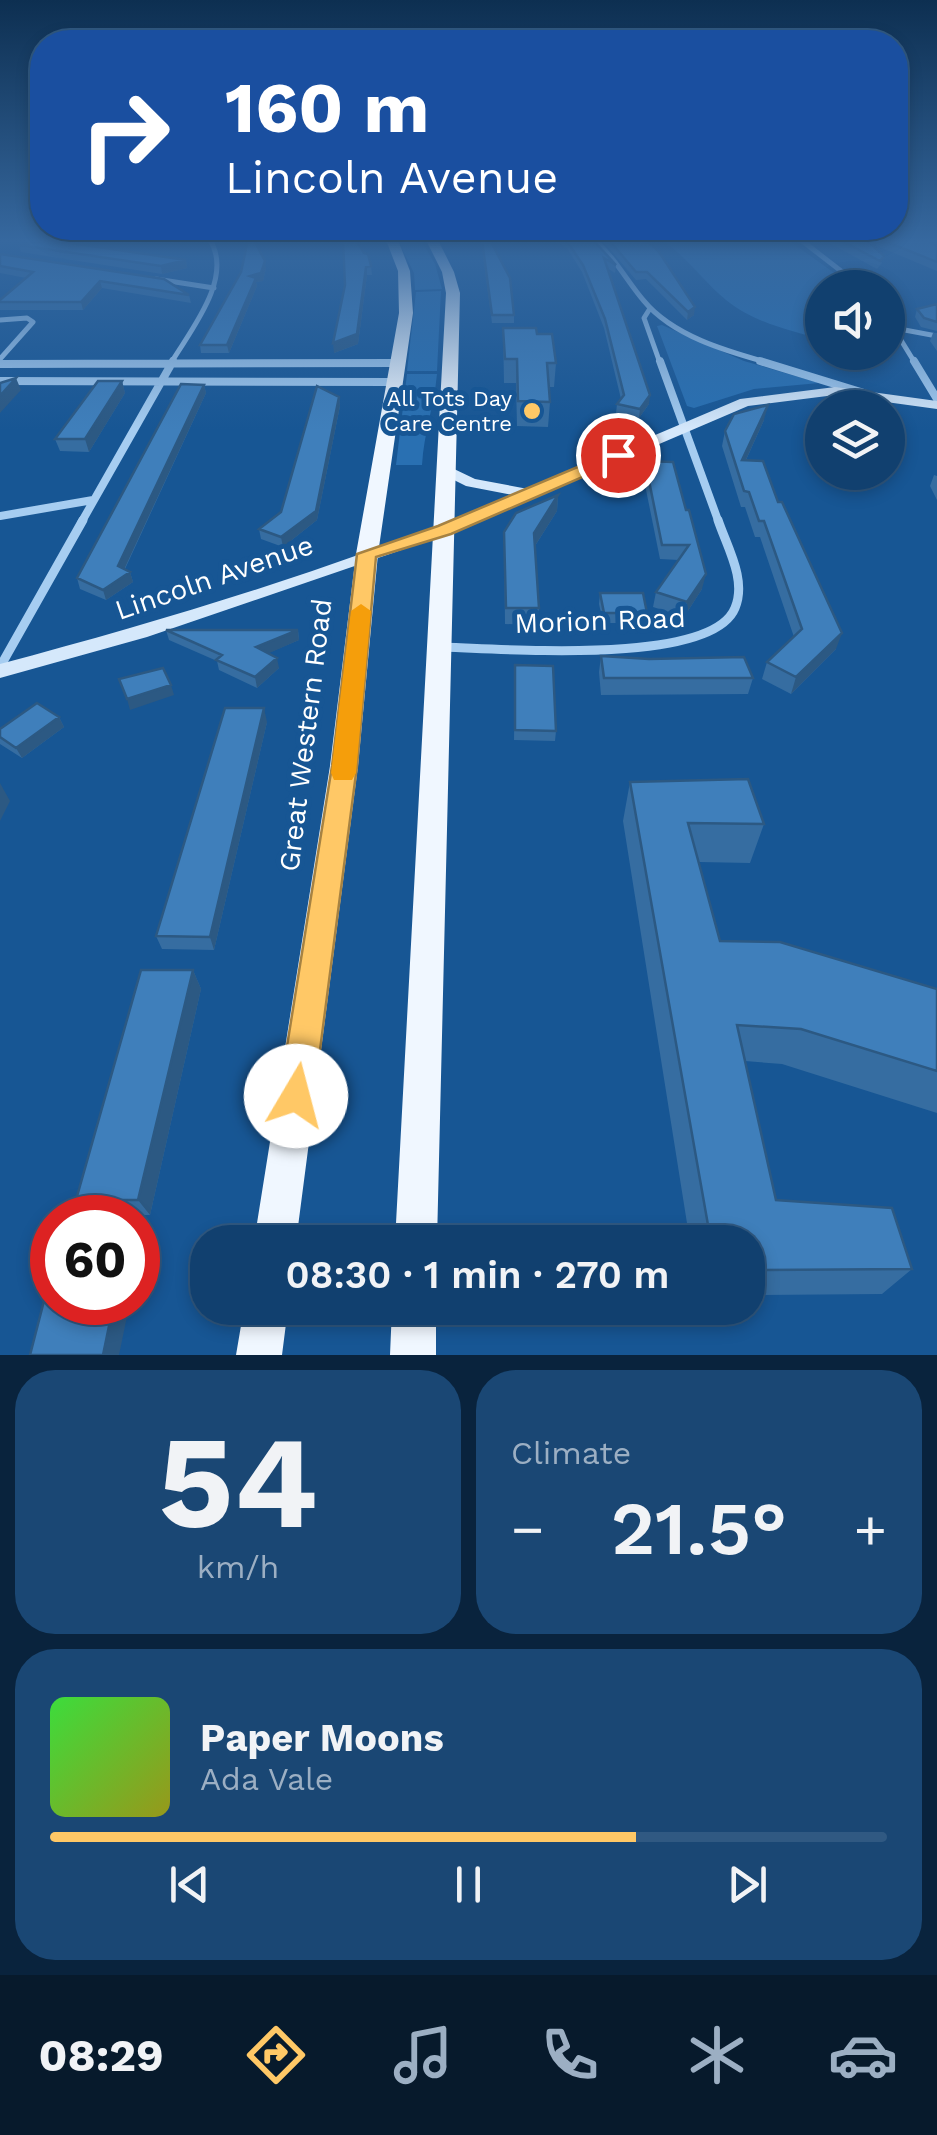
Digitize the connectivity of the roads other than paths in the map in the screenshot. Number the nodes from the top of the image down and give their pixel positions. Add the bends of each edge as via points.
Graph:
1 (206, 303) edge
2 (406, 303) edge
3 (453, 303) edge
4 (644, 303) edge
5 (649, 310) junction
6 (0, 320) edge
7 (905, 330) edge
8 (937, 336) edge
9 (905, 347) edge
10 (0, 361) edge
11 (397, 362) junction
12 (173, 365) junction
13 (0, 380) edge
14 (162, 381) junction
15 (393, 382) junction
16 (858, 390) edge
17 (805, 393) edge
18 (905, 398) edge
19 (937, 402) edge
20 (681, 427) junction
21 (447, 471) junction
22 (530, 494) junction
23 (93, 500) junction
24 (0, 516) edge
25 (444, 530) junction
26 (367, 554) junction
27 (440, 648) junction
28 (0, 669) edge
29 (277, 1225) edge
30 (417, 1225) edge
31 (263, 1325) edge
32 (414, 1325) edge
33 (259, 1355) edge
34 (413, 1355) edge

1 - 12 street
2 - 11 main road, Great Western Road
3 - 21 main road
4 - 5 street
5 - 16 street via 724,349
5 - 20 street, Morion Road via 644,318
6 - 10 street via 34,322
7 - 8 street
9 - 19 street
10 - 12 street
11 - 12 street
11 - 15 main road, Great Western Road
12 - 14 street
13 - 14 street
14 - 15 street
14 - 23 street
15 - 26 main road, Great Western Road
17 - 20 street, Lincoln Avenue via 726,408
18 - 19 street, Lincoln Avenue
20 - 22 street, Lincoln Avenue
20 - 27 street, Morion Road via 740,580 740,598 720,629 674,646
21 - 22 street via 470,484
21 - 25 main road
22 - 25 street, Lincoln Avenue
23 - 24 street
23 - 28 street
25 - 26 street, Lincoln Avenue
25 - 27 main road
26 - 28 street, Lincoln Avenue via 140,633
26 - 29 main road, Great Western Road via 344,766
27 - 30 main road
31 - 33 main road
32 - 34 main road

